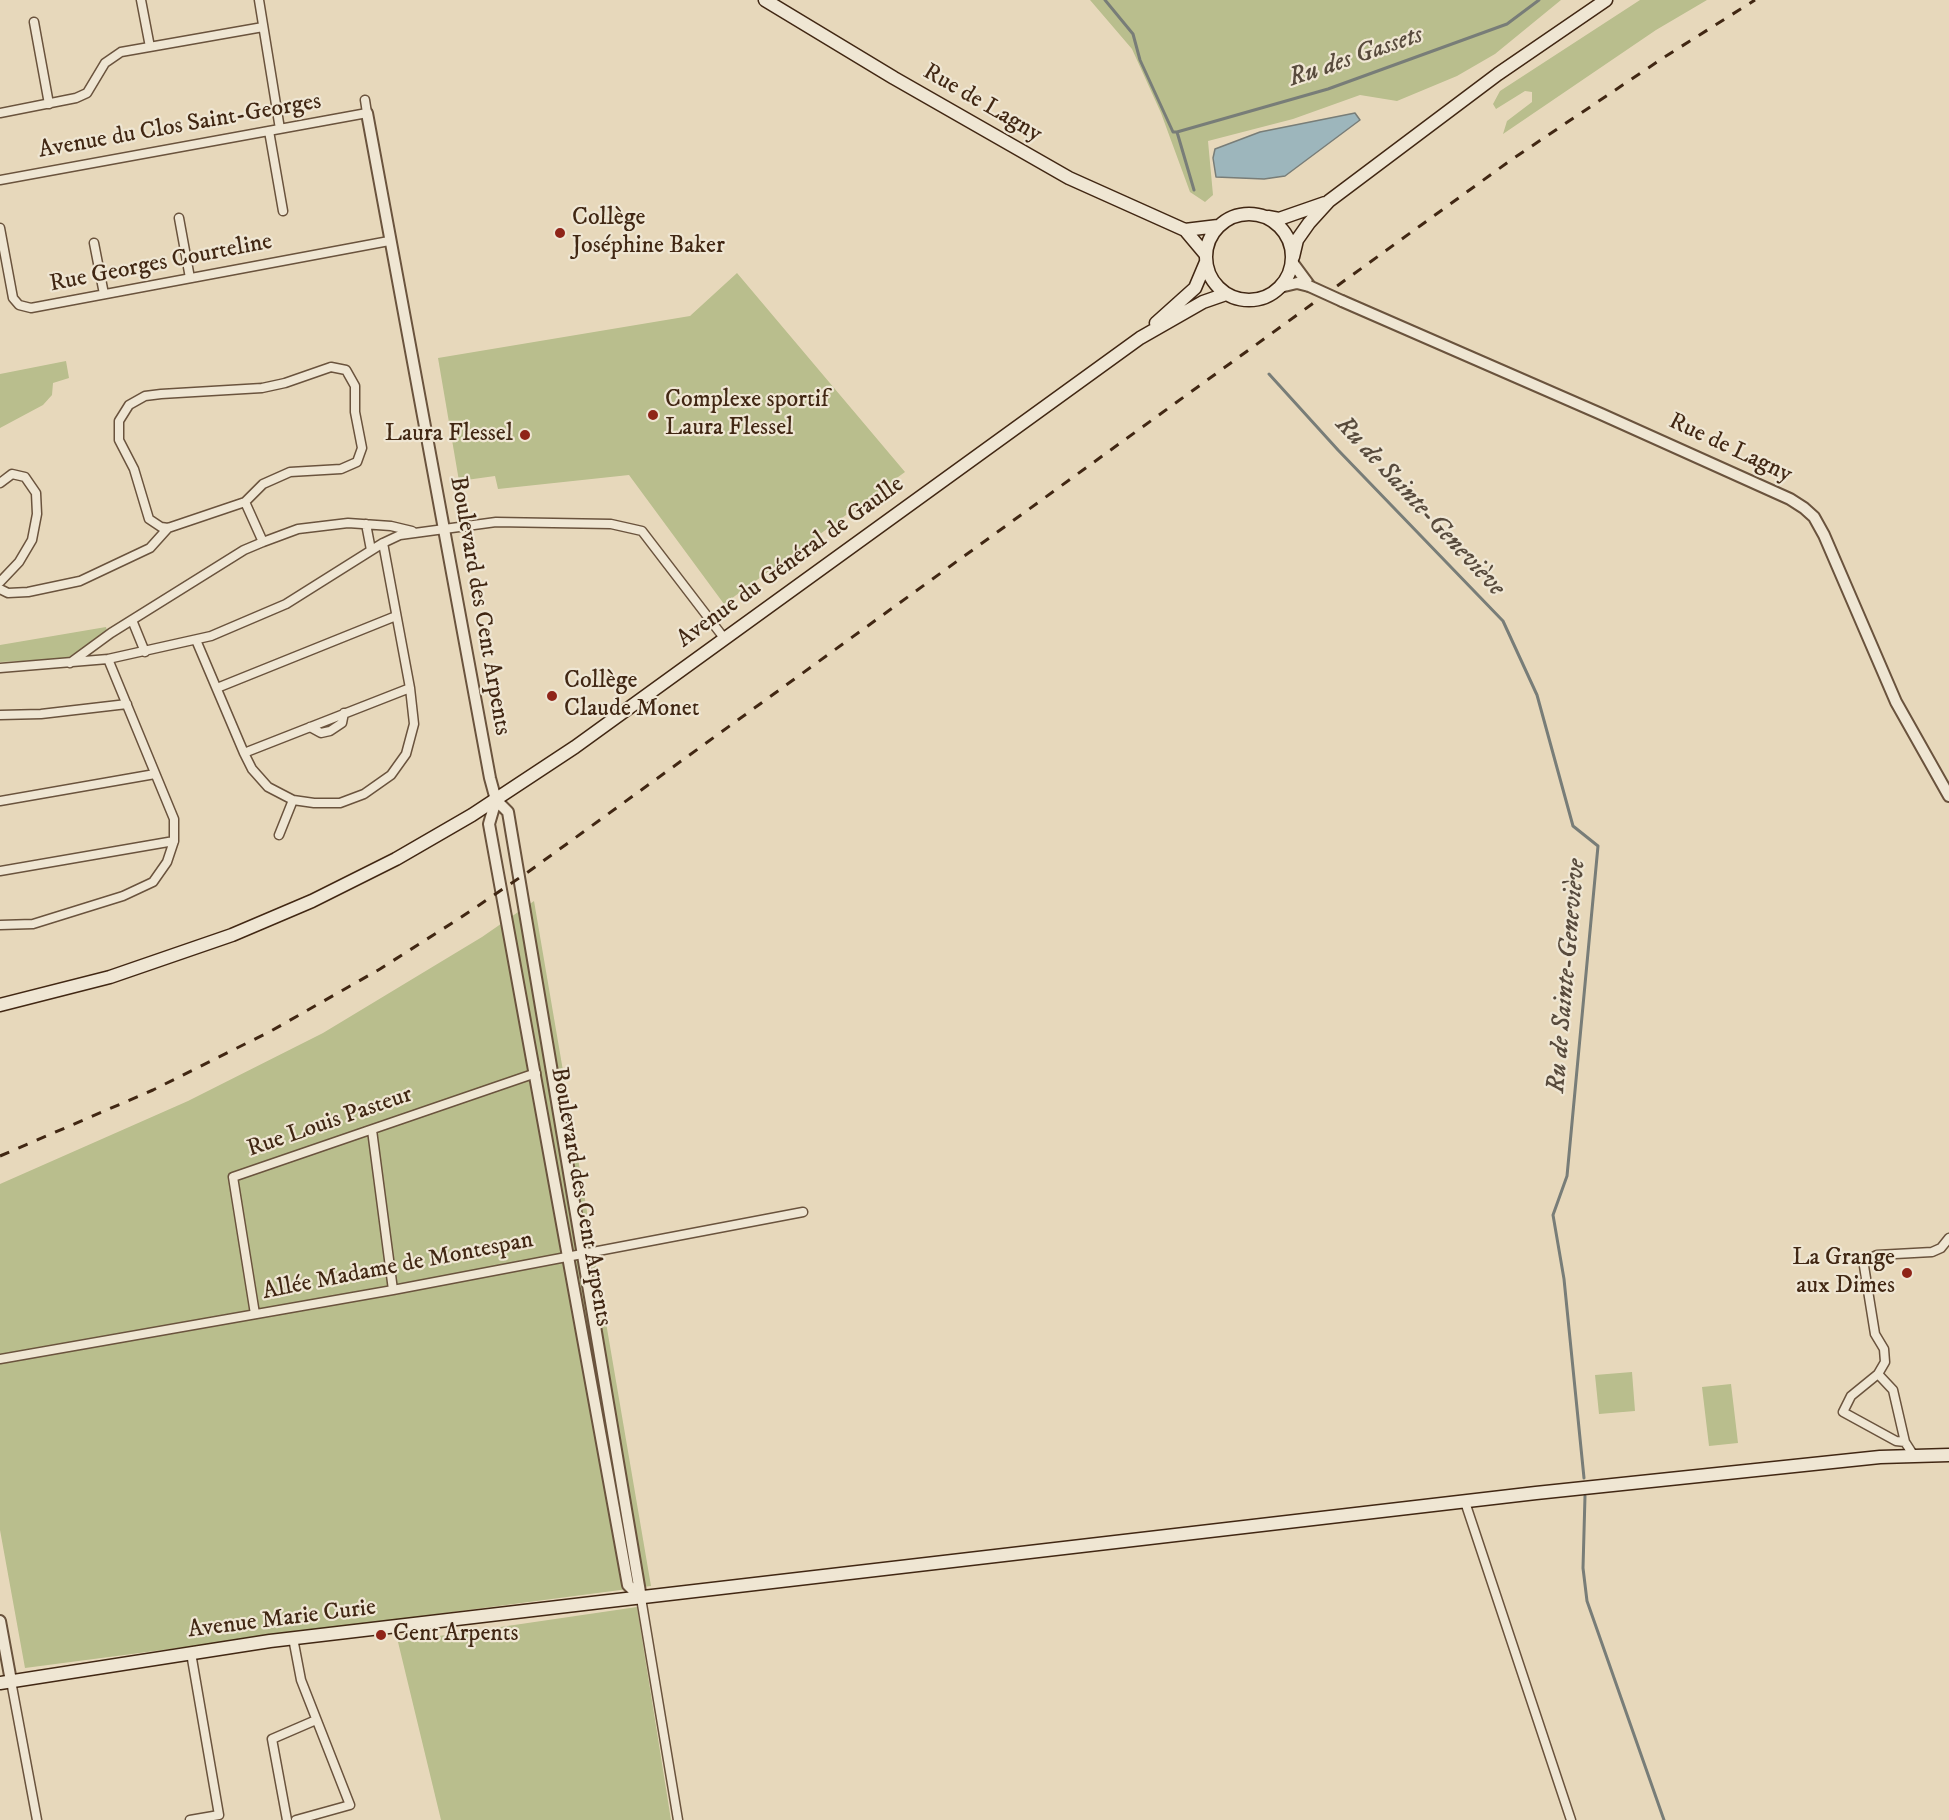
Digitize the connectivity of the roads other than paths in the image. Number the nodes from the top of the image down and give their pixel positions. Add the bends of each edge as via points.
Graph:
1 (141, 0) edge
2 (259, 0) edge
3 (765, 0) edge
4 (1606, 0) edge
5 (34, 22) dead end
6 (263, 27) junction
7 (150, 47) junction
8 (365, 100) dead end
9 (49, 104) junction
10 (0, 113) edge
11 (367, 113) junction
12 (280, 129) junction
13 (269, 131) junction
14 (0, 180) edge
15 (1329, 201) junction
16 (283, 211) dead end
17 (1267, 217) junction
18 (179, 218) dead end
19 (1218, 226) junction
20 (0, 228) edge
21 (1185, 230) junction
22 (389, 241) junction
23 (94, 243) dead end
24 (1206, 259) junction
25 (1293, 259) junction
26 (190, 278) junction
27 (1309, 286) junction
28 (1280, 287) junction
29 (104, 294) junction
30 (1226, 294) junction
31 (1140, 338) junction
32 (0, 483) edge
33 (245, 502) junction
34 (366, 524) junction
35 (168, 528) junction
36 (444, 528) junction
37 (415, 531) junction
38 (263, 542) junction
39 (382, 543) junction
40 (371, 550) junction
41 (0, 582) edge
42 (0, 589) edge
43 (396, 616) junction
44 (132, 620) junction
45 (724, 638) junction
46 (196, 639) junction
47 (145, 652) junction
48 (108, 659) junction
49 (70, 663) junction
50 (0, 668) edge
51 (217, 688) junction
52 (410, 688) junction
53 (127, 704) junction
54 (0, 716) edge
55 (244, 753) junction
56 (155, 774) junction
57 (1949, 796) edge
58 (293, 800) junction
59 (496, 800) junction
60 (0, 801) edge
61 (279, 835) dead end
62 (174, 841) junction
63 (0, 871) edge
64 (0, 925) edge
65 (0, 1005) edge
66 (536, 1073) junction
67 (372, 1130) junction
68 (803, 1212) dead end
69 (1949, 1238) edge
70 (584, 1252) junction
71 (569, 1255) junction
72 (393, 1290) junction
73 (255, 1314) junction
74 (0, 1359) edge
75 (1878, 1374) junction
76 (1905, 1442) junction
77 (1949, 1455) edge
78 (1914, 1456) junction
79 (1466, 1502) junction
80 (641, 1598) junction
81 (0, 1621) edge
82 (293, 1638) junction
83 (191, 1653) junction
84 (5, 1682) edge
85 (316, 1719) junction
86 (37, 1820) edge
87 (190, 1820) edge
88 (287, 1820) edge
89 (296, 1820) edge
90 (678, 1820) edge
91 (1571, 1820) edge

1 - 7 street
2 - 6 street
3 - 21 main road, Rue de Lagny via 1069,178
4 - 15 main road
5 - 9 street
6 - 7 street
6 - 12 street
7 - 9 street via 121,52 105,63 87,93
8 - 11 street, Boulevard des Cent Arpents
9 - 10 street
11 - 12 street, Avenue du Clos Saint-Georges
11 - 22 street, Boulevard des Cent Arpents
12 - 13 street, Avenue du Clos Saint-Georges
13 - 14 street, Avenue du Clos Saint-Georges
13 - 16 street
15 - 17 main road via 1287,217
15 - 25 main road via 1303,231
17 - 19 main road via 1241,214
17 - 25 main road via 1286,233
18 - 26 street
19 - 21 main road
19 - 24 main road via 1207,244
20 - 29 street, Rue Georges Courteline via 11,291 19,305 31,308
21 - 24 main road, Rue de Lagny
22 - 26 street, Rue Georges Courteline
22 - 36 street, Boulevard des Cent Arpents
23 - 29 street
24 - 30 main road via 1212,280
24 - 31 main road, Avenue du Général de Gaulle via 1195,288
25 - 27 street
25 - 28 main road
26 - 29 street, Rue Georges Courteline
27 - 28 street via 1297,283
27 - 57 street, Rue de Lagny, bridge via 1804,508 1824,535 1896,702
28 - 30 main road via 1254,300
30 - 31 main road, Avenue du Général de Gaulle via 1203,302
31 - 45 main road, Avenue du Général de Gaulle
32 - 41 street via 12,474 25,477 33,486 37,508 32,540
33 - 35 street
33 - 35 street via 263,484 290,472 341,469 357,462 362,448 355,386 346,370 331,367 262,388 145,396 129,405 119,421 119,440 134,469 145,512 153,523
33 - 38 street
34 - 37 street
34 - 38 street via 315,526
34 - 40 street
35 - 42 street via 150,548 80,581 28,592 8,593
36 - 37 street
36 - 45 street via 496,522 635,528 650,538
36 - 59 street, Boulevard des Cent Arpents
37 - 39 street
38 - 44 street
39 - 40 street
39 - 43 street
40 - 46 street via 286,604
43 - 51 street
43 - 52 street
44 - 47 street
44 - 49 street
45 - 59 main road, Avenue du Général de Gaulle
46 - 47 street
46 - 51 street
47 - 48 street
48 - 49 street
48 - 53 street
49 - 50 street
51 - 55 street
52 - 55 street
52 - 58 street via 414,724 406,754 391,774 364,794 340,803
53 - 54 street
53 - 56 street
55 - 58 street via 268,787
56 - 60 street
56 - 62 street via 174,819
58 - 61 street
59 - 65 main road, Avenue du Général de Gaulle via 396,859 312,901 110,977
59 - 66 street, Boulevard des Cent Arpents via 489,824
59 - 70 street, Boulevard des Cent Arpents via 508,812
62 - 63 street
62 - 64 street via 167,862 153,882 123,896 33,924
66 - 67 street, Rue Louis Pasteur
66 - 71 street, Boulevard des Cent Arpents
67 - 72 street
67 - 73 street, Rue Louis Pasteur via 232,1176
68 - 70 street, Allée Madame de Montespan
69 - 75 street via 1932,1252 1877,1255 1865,1262 1864,1277 1875,1334 1885,1358
70 - 71 street, Allée Madame de Montespan
70 - 80 street, Boulevard des Cent Arpents
71 - 72 street, Allée Madame de Montespan
71 - 80 street, Boulevard des Cent Arpents via 628,1585
72 - 73 street, Allée Madame de Montespan
73 - 74 street, Allée Madame de Montespan
75 - 76 street via 1893,1390
75 - 76 street via 1851,1396 1843,1412
76 - 78 street
77 - 78 main road, Avenue Marie Curie
78 - 79 main road, Avenue Marie Curie
79 - 80 main road, Avenue Marie Curie
79 - 91 street
80 - 82 main road, Avenue Marie Curie
80 - 90 street, Boulevard des Cent Arpents
81 - 84 street
82 - 83 main road, Avenue Marie Curie
82 - 85 street via 301,1680
83 - 84 main road, Avenue Marie Curie
83 - 87 street via 219,1815
84 - 86 street
85 - 88 street via 272,1739
85 - 89 street via 350,1805

